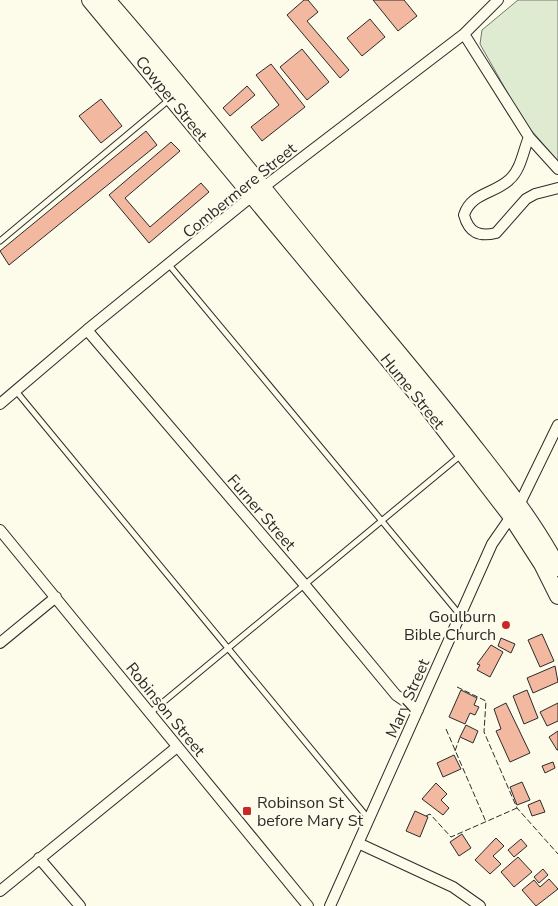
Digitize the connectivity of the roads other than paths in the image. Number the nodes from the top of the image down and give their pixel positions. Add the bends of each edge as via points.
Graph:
1 (90, 0) edge
2 (107, 0) edge
3 (498, 0) edge
4 (464, 34) junction
5 (172, 97) junction
6 (529, 137) junction
7 (558, 169) edge
8 (558, 188) edge
9 (257, 192) junction
10 (0, 241) edge
11 (170, 266) junction
12 (87, 330) junction
13 (15, 391) junction
14 (0, 404) edge
15 (558, 426) edge
16 (462, 453) junction
17 (515, 511) junction
18 (381, 522) junction
19 (0, 530) edge
20 (558, 568) edge
21 (304, 584) junction
22 (558, 596) edge
23 (56, 597) junction
24 (460, 617) junction
25 (0, 643) edge
26 (227, 649) junction
27 (418, 710) junction
28 (150, 713) junction
29 (177, 747) junction
30 (369, 819) junction
31 (358, 843) junction
32 (39, 858) junction
33 (0, 891) edge
34 (80, 906) edge
35 (308, 906) edge
36 (330, 906) edge
37 (480, 906) edge

1 - 5 main road, Cowper Street
2 - 9 main road, Cowper Street via 176,78
3 - 4 street, Combermere Street
4 - 6 street
4 - 9 street, Combermere Street
5 - 9 main road, Cowper Street
5 - 10 lane
6 - 7 street
6 - 8 street via 511,179 472,201 464,215 466,223 478,235 496,233 526,199
9 - 11 street, Combermere Street
9 - 16 main road, Hume Street
9 - 17 main road, Hume Street via 435,396
11 - 12 street, Combermere Street
11 - 18 lane
12 - 13 street, Combermere Street
12 - 21 street, Furner Street
13 - 14 street, Combermere Street
13 - 26 lane
15 - 17 street, Mary Street
16 - 17 main road, Hume Street
16 - 18 lane
17 - 20 main road, Hume Street via 537,531
17 - 22 main road, Hume Street
17 - 24 street, Mary Street via 492,544
18 - 21 lane
18 - 24 lane
19 - 23 street, Robinson Street
21 - 26 lane
21 - 27 street, Furner Street via 396,695
23 - 25 street
23 - 28 street, Robinson Street
24 - 27 street, Mary Street
26 - 28 lane
26 - 30 lane
27 - 30 street, Mary Street
28 - 29 street, Robinson Street
29 - 32 street
29 - 35 street, Robinson Street
30 - 31 street, Mary Street
31 - 36 street, Mary Street
31 - 37 street via 453,887
32 - 33 street
32 - 34 street

